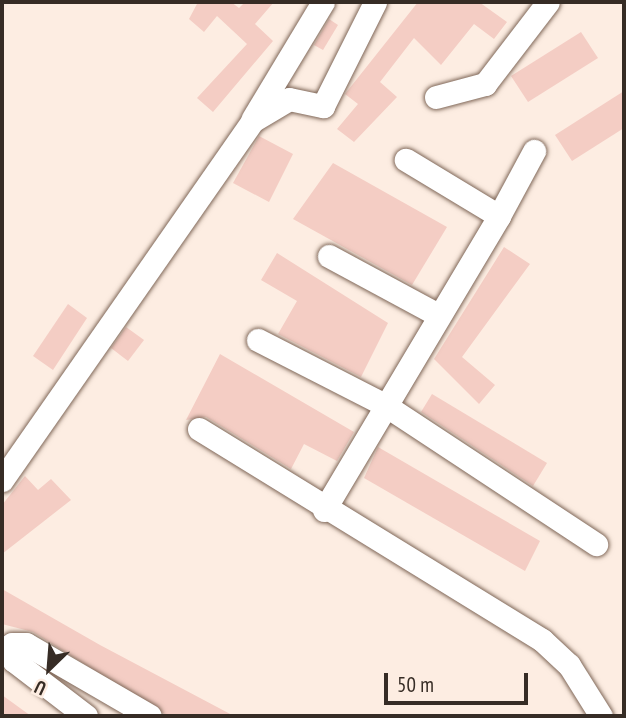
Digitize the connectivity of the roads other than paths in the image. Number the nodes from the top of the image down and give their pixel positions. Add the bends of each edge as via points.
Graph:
1 (323, 2) edge
2 (375, 2) edge
3 (548, 2) edge
4 (436, 97) dead end
5 (252, 121) junction
6 (534, 151) dead end
7 (406, 160) dead end
8 (499, 216) junction
9 (330, 257) dead end
10 (438, 316) junction
11 (258, 340) dead end
12 (385, 405) junction
13 (199, 429) dead end
14 (2, 480) edge
15 (324, 510) junction
16 (596, 544) dead end
17 (145, 715) edge
18 (86, 716) edge
19 (601, 716) edge

1 - 5 street
2 - 5 street via 323,106 289,99
3 - 4 street via 485,84
5 - 14 street
6 - 8 street
7 - 8 street
8 - 10 street
9 - 10 street
10 - 12 street
11 - 12 street
12 - 15 street
12 - 16 street
13 - 15 street
15 - 19 street via 542,640 569,665
17 - 18 street via 26,644 12,644 14,661

